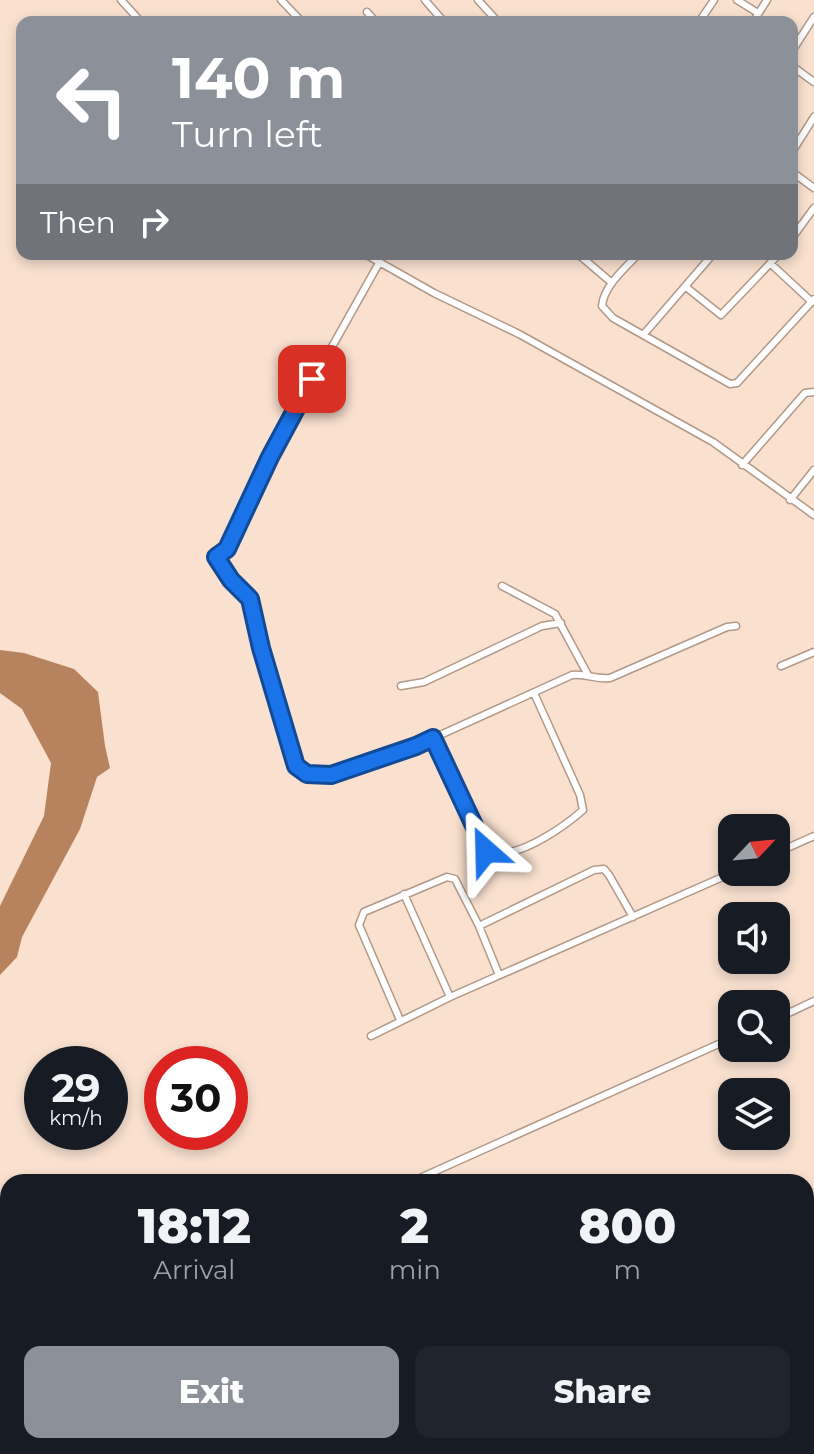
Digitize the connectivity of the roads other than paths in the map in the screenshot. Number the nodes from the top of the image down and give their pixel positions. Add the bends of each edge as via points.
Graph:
1 (121, 0) edge
2 (281, 0) edge
3 (425, 0) edge
4 (478, 0) edge
5 (737, 0) edge
6 (767, 0) edge
7 (367, 12) dead end
8 (758, 13) junction
9 (136, 16) edge
10 (296, 16) edge
11 (371, 16) edge
12 (439, 16) edge
13 (493, 16) edge
14 (756, 16) edge
15 (814, 17) edge
16 (798, 42) edge
17 (814, 117) edge
18 (798, 142) edge
19 (814, 208) edge
20 (798, 230) edge
21 (374, 260) edge
22 (585, 260) edge
23 (633, 260) edge
24 (708, 260) edge
25 (774, 260) edge
26 (379, 263) junction
27 (771, 264) junction
28 (612, 283) junction
29 (686, 287) junction
30 (811, 303) edge
31 (814, 314) edge
32 (644, 334) junction
33 (814, 392) edge
34 (742, 465) junction
35 (814, 470) edge
36 (790, 500) junction
37 (814, 515) edge
38 (502, 586) dead end
39 (561, 623) junction
40 (736, 626) dead end
41 (814, 652) edge
42 (781, 666) dead end
43 (588, 675) junction
44 (401, 686) dead end
45 (534, 693) junction
46 (433, 738) junction
47 (814, 836) edge
48 (790, 847) edge
49 (718, 879) edge
50 (404, 894) junction
51 (633, 917) junction
52 (479, 926) junction
53 (499, 975) junction
54 (450, 997) junction
55 (814, 1001) edge
56 (790, 1012) edge
57 (400, 1020) junction
58 (371, 1036) dead end
59 (718, 1044) edge
60 (429, 1174) edge

1 - 9 street
2 - 10 street
3 - 12 street
4 - 13 street
5 - 8 street
6 - 8 street
7 - 11 street
8 - 14 street
15 - 16 street
17 - 18 street
19 - 20 street
21 - 26 street
22 - 28 street
23 - 28 street
24 - 29 street
25 - 27 street
26 - 34 street via 519,334 713,442
26 - 46 street via 270,457 227,549 216,557 250,599 296,766 307,774 331,775
27 - 29 street via 721,315
27 - 30 street
28 - 32 street via 602,306
29 - 32 street
30 - 31 street
30 - 32 street via 733,384
33 - 34 street via 805,393
34 - 36 street
35 - 36 street
36 - 37 street
38 - 39 street via 552,611
39 - 43 street
39 - 44 street via 542,626 424,682
40 - 43 street via 610,678
41 - 42 street
43 - 45 street via 572,675
45 - 46 street
45 - 46 street via 583,810 541,839 506,853 486,851
47 - 48 street
49 - 51 street
50 - 52 street via 447,877 455,879
50 - 54 street
50 - 57 street via 364,912 359,925
51 - 52 street via 604,869
51 - 53 street
52 - 53 street
53 - 54 street
54 - 57 street
55 - 56 street
57 - 58 street
59 - 60 street

